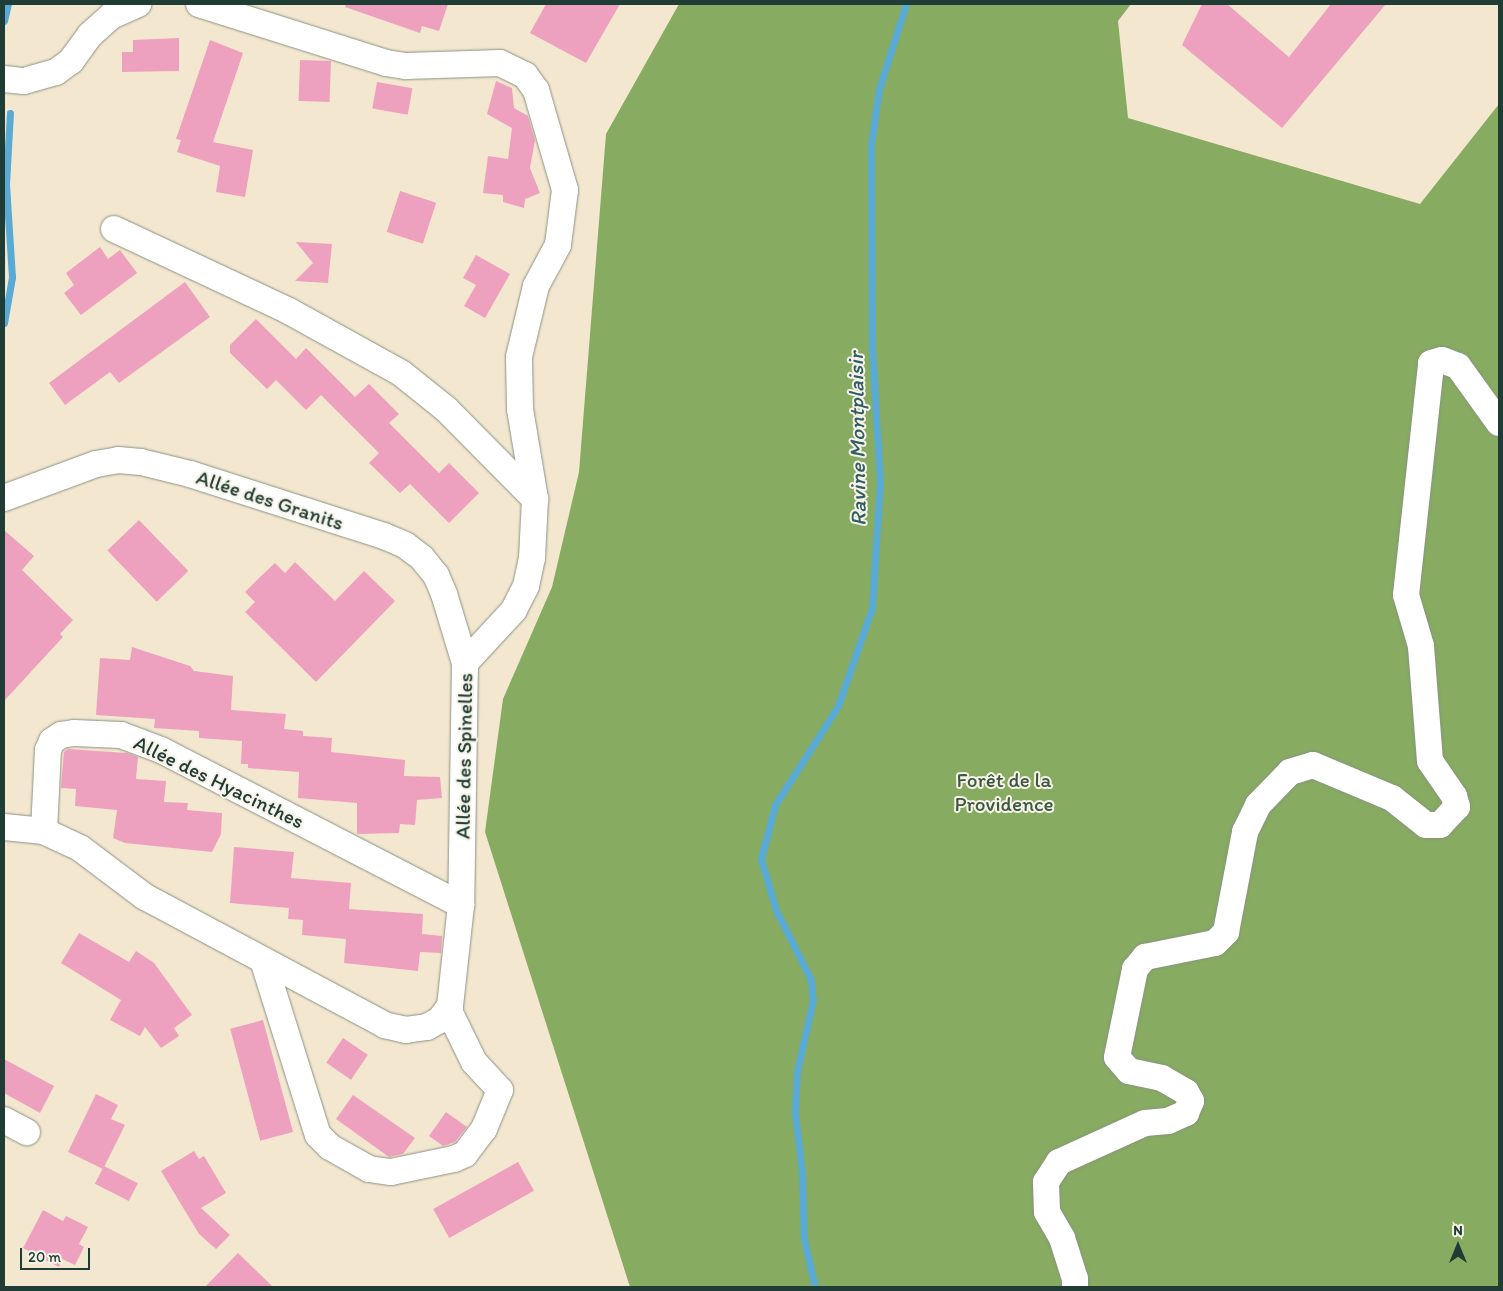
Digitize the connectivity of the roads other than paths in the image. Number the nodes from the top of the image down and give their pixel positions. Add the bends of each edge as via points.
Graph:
1 (138, 4) edge
2 (200, 4) edge
3 (4, 79) edge
4 (114, 228) dead end
5 (1499, 423) edge
6 (4, 498) edge
7 (534, 499) junction
8 (465, 663) junction
9 (4, 827) edge
10 (44, 832) junction
11 (461, 905) junction
12 (263, 960) junction
13 (448, 1009) junction
14 (4, 1120) edge
15 (27, 1132) dead end
16 (1075, 1287) edge

1 - 3 street via 111,16 90,35 71,61 56,72 24,81
2 - 7 street, Allée des Spinelles via 386,63 406,66 500,63 525,76 536,90 565,190 558,245 536,286 519,358 520,409
4 - 7 street via 287,310 401,373 446,409
5 - 16 street via 1458,366 1442,360 1431,363 1406,596 1421,646 1430,761 1454,796 1456,807 1440,825 1426,825 1392,798 1313,765 1290,772 1258,805 1245,832 1226,932 1215,943 1145,956 1135,969 1117,1057 1129,1071 1162,1078 1186,1092 1191,1101 1186,1113 1168,1120 1145,1123 1059,1162 1046,1182 1047,1212 1062,1238
6 - 8 street, Allée des Granits via 96,464 118,460 141,462 190,474 384,536 416,554 436,575
7 - 8 street, Allée des Spinelles via 532,558 526,586 514,610
8 - 11 street, Allée des Spinelles
9 - 10 street
10 - 11 street, Allée des Hyacinthes via 48,750 52,741 61,734 74,732 121,735 155,747
10 - 12 street via 80,848 145,896
11 - 13 street, Allée des Spinelles
12 - 13 street via 385,1025 406,1030 426,1027 440,1020
12 - 13 street via 318,1134 330,1147 369,1169 391,1172 454,1160 465,1154 484,1129 500,1090 474,1062
14 - 15 street

